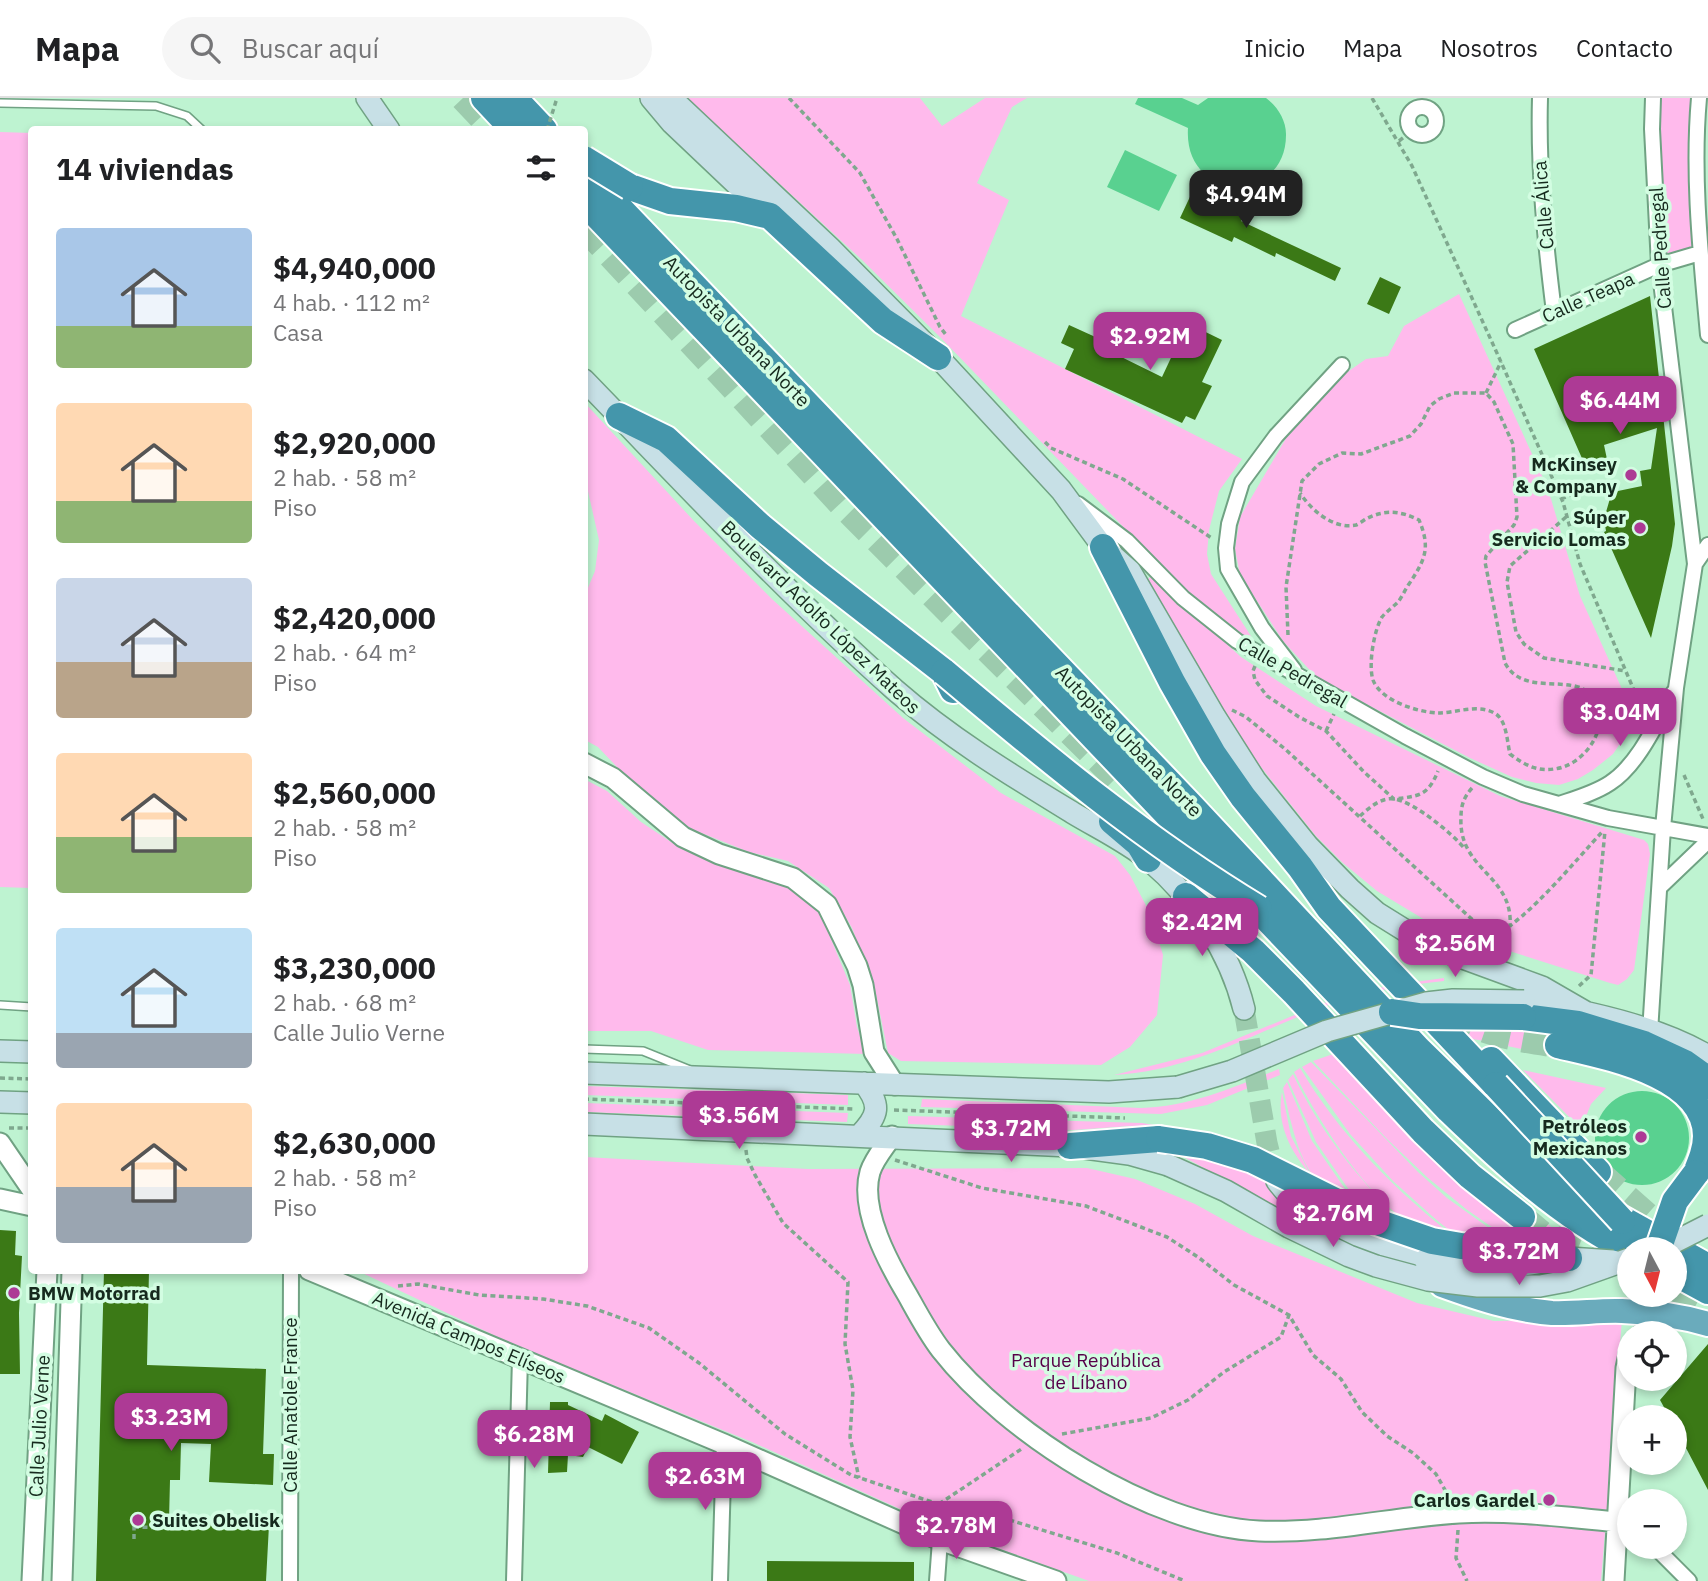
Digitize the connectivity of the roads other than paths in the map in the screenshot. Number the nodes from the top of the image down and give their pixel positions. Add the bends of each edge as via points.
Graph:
1 (367, 98) edge
2 (484, 98) edge
3 (514, 98) edge
4 (651, 98) edge
5 (671, 98) edge
6 (1540, 98) edge
7 (1653, 98) edge
8 (1699, 98) edge
9 (1425, 102) edge
10 (0, 103) edge
11 (198, 126) edge
12 (386, 126) edge
13 (510, 126) edge
14 (542, 126) edge
15 (588, 161) edge
16 (588, 176) edge
17 (588, 206) edge
18 (770, 216) junction
19 (1700, 253) junction
20 (1659, 265) junction
21 (1553, 312) junction
22 (1515, 330) dead end
23 (1708, 335) edge
24 (943, 347) junction
25 (1342, 365) dead end
26 (588, 384) edge
27 (619, 416) junction
28 (1060, 490) junction
29 (1708, 545) edge
30 (1103, 547) junction
31 (1695, 564) junction
32 (944, 672) junction
33 (1299, 677) junction
34 (1676, 688) junction
35 (1011, 741) junction
36 (1052, 763) junction
37 (590, 767) edge
38 (1558, 804) junction
39 (1663, 828) junction
40 (1707, 833) edge
41 (1148, 859) junction
42 (1300, 867) junction
43 (1660, 887) junction
44 (1186, 896) junction
45 (1259, 909) junction
46 (0, 1005) edge
47 (28, 1007) edge
48 (1244, 1009) tunnel mouth
49 (1392, 1012) junction
50 (1587, 1013) junction
51 (1650, 1031) junction
52 (1558, 1045) tunnel mouth
53 (588, 1049) edge
54 (0, 1051) edge
55 (28, 1052) edge
56 (1708, 1056) edge
57 (588, 1073) edge
58 (707, 1077) junction
59 (864, 1083) junction
60 (895, 1085) junction
61 (1700, 1092) edge
62 (0, 1101) edge
63 (28, 1103) edge
64 (588, 1124) edge
65 (860, 1135) junction
66 (892, 1136) junction
67 (0, 1143) edge
68 (1069, 1146) junction
69 (1598, 1172) tunnel mouth
70 (1277, 1181) tunnel mouth
71 (28, 1184) edge
72 (0, 1199) edge
73 (28, 1205) edge
74 (1522, 1217) tunnel mouth
75 (1622, 1221) junction
76 (1708, 1225) edge
77 (1663, 1237) edge
78 (1684, 1237) edge
79 (1617, 1250) edge
80 (1617, 1257) edge
81 (1569, 1258) junction
82 (1617, 1261) edge
83 (1708, 1267) edge
84 (1427, 1270) junction
85 (47, 1274) edge
86 (72, 1274) edge
87 (291, 1274) edge
88 (319, 1274) edge
89 (1687, 1280) edge
90 (1708, 1291) edge
91 (1670, 1316) junction
92 (1657, 1321) edge
93 (1708, 1324) edge
94 (520, 1358) junction
95 (1626, 1391) edge
96 (724, 1444) junction
97 (1624, 1489) edge
98 (1617, 1525) edge
99 (940, 1540) junction
100 (1618, 1559) edge
101 (1667, 1559) edge
102 (32, 1581) edge
103 (62, 1581) edge
104 (290, 1581) edge
105 (514, 1581) edge
106 (720, 1581) edge
107 (937, 1581) edge
108 (1056, 1581) edge
109 (1614, 1581) edge
110 (1689, 1581) edge

1 - 12 main road
2 - 13 highway
3 - 14 highway
4 - 18 main road
5 - 24 main road
6 - 21 street, Calle Álica via 1538,155
7 - 20 street, Calle Pedregal
8 - 19 street, Calle Pedregal
9 - 9 street via 1433,111 1435,127 1420,134 1412,131 1410,114
10 - 11 lane via 156,106 187,116
15 - 18 highway, bridge via 649,195
16 - 75 highway, Autopista Urbana Norte, bridge via 1419,1049 1546,1170
17 - 45 highway, Autopista Urbana Norte, bridge
18 - 24 highway via 883,321
19 - 20 street, Calle Teapa
19 - 23 street, Calle Pedregal
20 - 21 street, Calle Teapa
20 - 31 street, Calle Pedregal
21 - 22 street, Calle Teapa
24 - 28 main road
25 - 33 street via 1276,436 1242,482 1228,524 1228,569 1262,628
26 - 27 main road, Boulevard Adolfo López Mateos
27 - 32 highway via 666,439 818,574
27 - 41 main road, Boulevard Adolfo López Mateos via 858,656 930,719
28 - 30 main road
28 - 33 street, Calle Pedregal via 1128,541 1183,598 1237,641
29 - 31 street
30 - 42 highway via 1213,754
30 - 50 main road via 1130,571 1255,780 1328,868 1377,913 1430,946 1542,987
31 - 34 street, Calle Pedregal
32 - 35 highway via 962,700
32 - 36 highway, bridge
33 - 38 street, Calle Pedregal via 1483,777
34 - 38 street, Calle Pedregal via 1636,756 1612,782
34 - 39 street, Calle Pedregal
35 - 36 highway, bridge
35 - 41 highway via 1131,837
36 - 45 highway, bridge via 1172,854
37 - 60 street via 623,786 683,837 793,878 827,905 858,966 874,1052
38 - 39 street, Calle Pedregal
39 - 40 street, Calle Pedregal
39 - 43 street, Calle Pedregal
40 - 43 street
41 - 44 main road, Boulevard Adolfo López Mateos
42 - 69 highway via 1381,941
42 - 75 highway, bridge via 1329,908
43 - 51 street, Calle Pedregal
44 - 48 main road, Boulevard Adolfo López Mateos via 1230,965
44 - 74 highway via 1253,951 1423,1131
45 - 79 highway, Autopista Urbana Norte via 1449,1110 1518,1175
46 - 47 lane
49 - 50 main road, bridge via 1453,1000 1524,1002
49 - 60 main road, bridge via 1327,1031 1206,1080 1156,1090
49 - 61 highway, bridge via 1578,1024 1685,1063 1699,1073
50 - 51 main road
51 - 56 main road
52 - 61 highway
53 - 58 lane via 643,1051
54 - 55 main road
57 - 58 main road
58 - 59 main road
59 - 60 main road
59 - 65 main road via 877,1110
61 - 77 highway, bridge via 1704,1151 1696,1173 1675,1201
62 - 63 main road
64 - 65 main road
65 - 66 main road
66 - 68 main road
66 - 98 street via 869,1176 870,1205 881,1242 905,1292 940,1349 961,1373 1001,1410 1093,1474 1153,1506 1192,1520 1256,1531 1306,1531 1459,1513 1546,1515
67 - 71 street
68 - 81 highway, bridge via 1159,1139 1207,1146 1253,1160 1377,1222 1432,1241
68 - 84 main road, bridge via 1168,1165 1349,1256 1376,1266
70 - 84 main road via 1319,1218
72 - 73 street
75 - 83 highway, Autopista Urbana Norte, bridge
76 - 78 main road, bridge
80 - 81 main road, bridge
81 - 84 main road, bridge
82 - 84 main road, bridge via 1567,1281 1540,1286 1478,1286
84 - 91 highway, bridge via 1499,1304 1526,1310
85 - 102 street, Calle Julio Verne
86 - 103 street, Calle Julio Verne
87 - 104 street, Calle Anatole France
88 - 94 street, Avenida Campos Elíseos
89 - 90 highway
91 - 92 street
91 - 93 highway
94 - 96 street, Avenida Campos Elíseos
94 - 105 street
95 - 97 street
96 - 99 street, Avenida Campos Elíseos
96 - 106 street
99 - 107 street
99 - 108 street, Avenida Campos Elíseos
100 - 109 street
101 - 110 street

